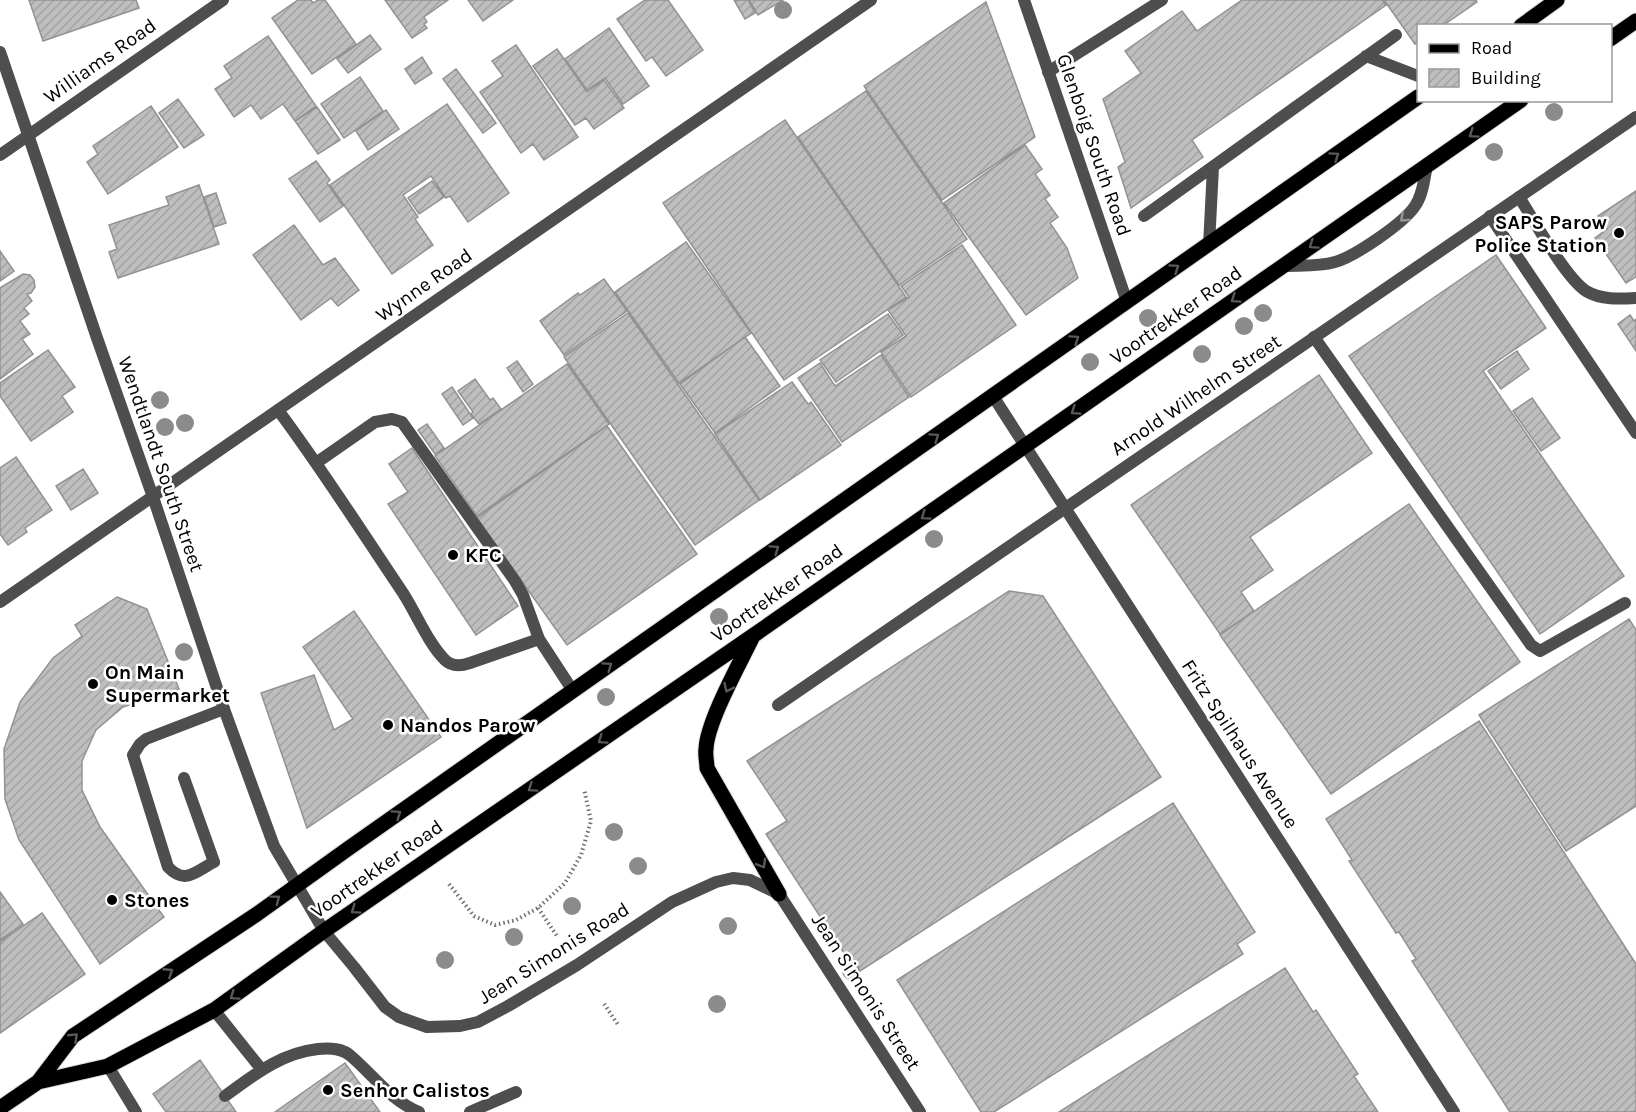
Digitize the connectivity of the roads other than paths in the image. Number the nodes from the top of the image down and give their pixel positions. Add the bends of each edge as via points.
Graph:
1 (223, 0) edge
2 (871, 0) edge
3 (1024, 0) edge
4 (1162, 0) edge
5 (1557, 0) edge
6 (1636, 21) edge
7 (1524, 24) edge
8 (1396, 35) dead end
9 (1612, 38) edge
10 (0, 52) edge
11 (1366, 56) junction
12 (1048, 72) junction
13 (1417, 75) edge
14 (1417, 98) edge
15 (1518, 102) edge
16 (1636, 117) edge
17 (29, 135) junction
18 (0, 155) edge
19 (1427, 166) junction
20 (1213, 167) junction
21 (1519, 197) junction
22 (1144, 216) dead end
23 (1490, 216) junction
24 (1209, 244) junction
25 (1283, 266) junction
26 (1636, 298) edge
27 (1127, 302) junction
28 (1314, 337) junction
29 (993, 396) junction
30 (278, 410) junction
31 (1636, 433) edge
32 (1025, 447) junction
33 (316, 463) junction
34 (153, 497) junction
35 (1064, 508) junction
36 (0, 602) edge
37 (1625, 603) dead end
38 (754, 635) junction
39 (539, 639) junction
40 (573, 691) junction
41 (778, 705) dead end
42 (224, 709) junction
43 (184, 778) dead end
44 (296, 885) junction
45 (779, 894) junction
46 (324, 931) junction
47 (214, 1010) junction
48 (108, 1066) junction
49 (262, 1070) junction
50 (38, 1082) junction
51 (516, 1092) dead end
52 (225, 1096) dead end
53 (0, 1108) edge
54 (136, 1112) edge
55 (419, 1112) edge
56 (470, 1112) edge
57 (920, 1112) edge
58 (1454, 1112) edge

1 - 17 street, Williams Road
2 - 30 street, Wynne Road
3 - 12 street, Glenboig South Road
4 - 12 street
5 - 7 main road
6 - 9 main road
8 - 11 street
10 - 17 street, Wendtlandt South Street
11 - 13 street
11 - 20 street
12 - 27 street, Glenboig South Road
24 -> 14 main road, Voortrekker Road
15 -> 19 main road, Voortrekker Road
16 - 21 street, Arnold Wilhelm Street
17 - 18 street, Williams Road
17 - 34 street, Wendtlandt South Street
19 -> 25 main road, Voortrekker Road
19 -> 25 street via 1416,205 1406,217 1362,248 1337,262
20 - 22 street
20 - 24 street
21 - 23 street, Arnold Wilhelm Street
21 - 26 street via 1578,284 1598,296
23 - 28 street, Arnold Wilhelm Street
23 - 31 street
27 -> 24 main road, Voortrekker Road
25 -> 32 main road, Voortrekker Road
29 -> 27 main road, Voortrekker Road
28 - 35 street, Arnold Wilhelm Street
28 - 37 street via 1531,645 1540,651
29 - 32 street, Fritz Spilhaus Avenue
40 -> 29 main road, Voortrekker Road
30 - 33 street
30 - 34 street, Wynne Road
32 - 35 street, Fritz Spilhaus Avenue
32 -> 38 main road, Voortrekker Road
33 - 39 street via 447,662 463,665
33 - 39 street via 375,422 387,419 402,423 523,595
34 - 36 street, Wynne Road
34 - 42 street, Wendtlandt South Street
35 - 41 street, Arnold Wilhelm Street
35 - 58 street, Fritz Spilhaus Avenue
38 -> 45 main road via 711,728 707,768
38 -> 46 main road, Voortrekker Road
39 - 40 street
44 -> 40 main road, Voortrekker Road
42 - 43 street via 146,739 134,755 168,867 176,876 185,877 214,862
42 - 44 street, Wendtlandt South Street via 274,846
44 - 46 street, Jean Simonis Road
50 -> 44 main road, Voortrekker Road via 73,1036
45 - 46 street, Jean Simonis Road via 750,880 716,882 672,902 508,1006 478,1022 460,1026 427,1027 399,1017 385,1007
45 - 57 street, Jean Simonis Street
46 -> 47 main road, Voortrekker Road
47 - 48 main road, Voortrekker Road
47 - 49 street
48 - 50 main road, Voortrekker Road
48 - 54 street
49 - 52 street
49 - 55 street via 297,1052 340,1049 400,1103
50 - 53 main road, Voortrekker Road
51 - 56 street

